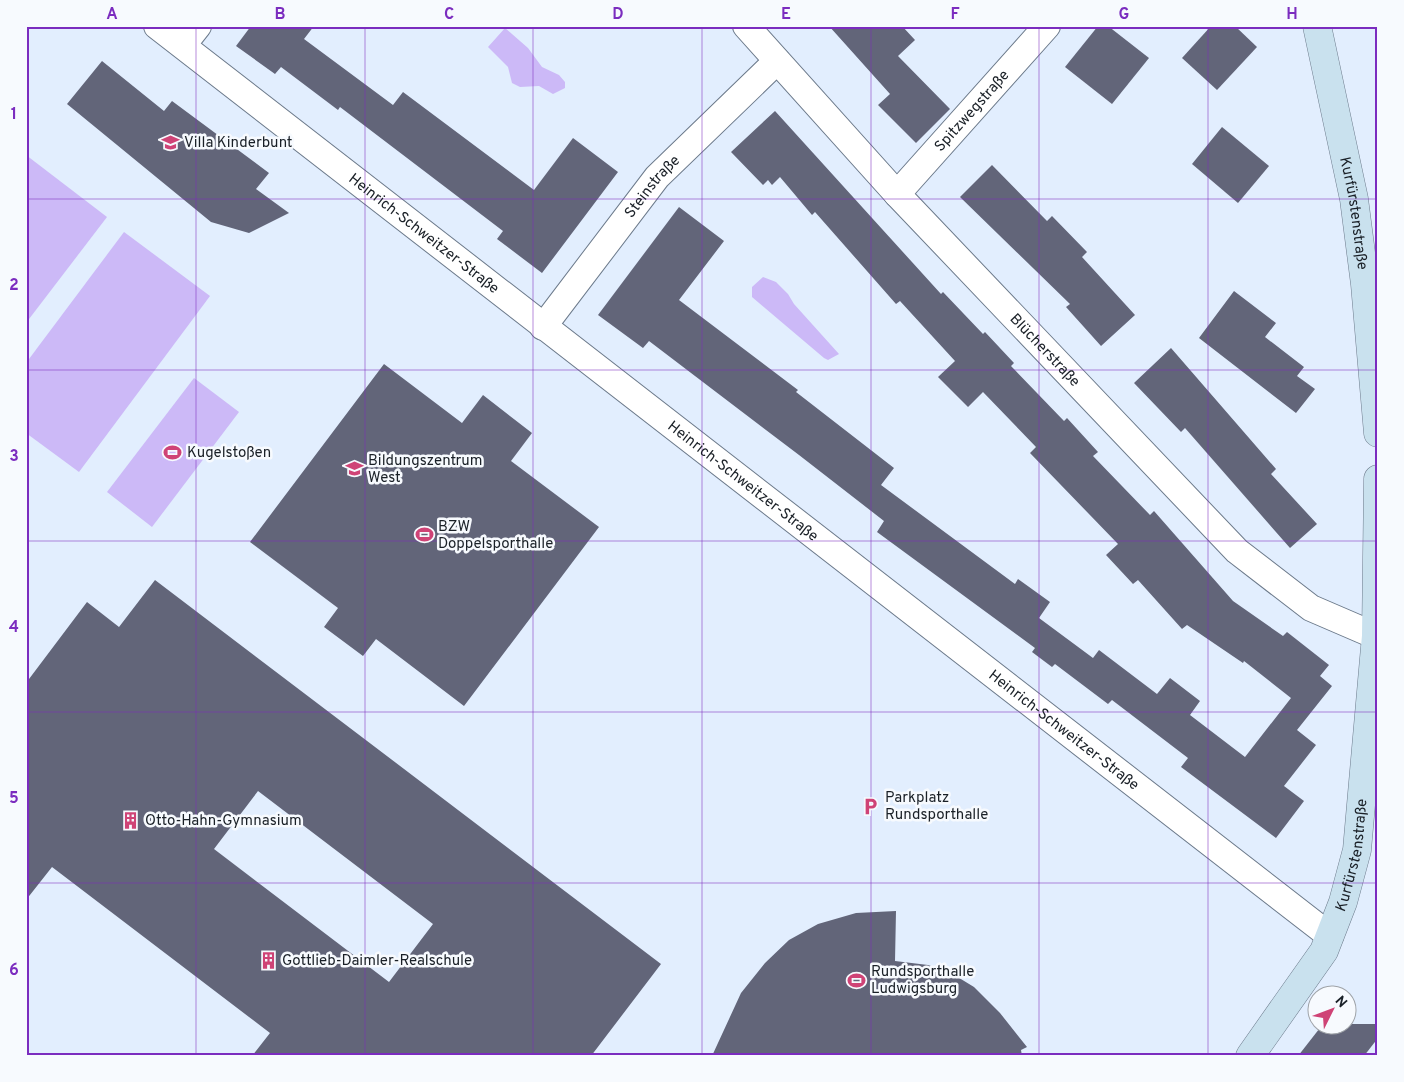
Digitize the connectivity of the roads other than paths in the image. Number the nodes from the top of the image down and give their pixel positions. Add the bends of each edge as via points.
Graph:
1 (157, 26) edge
2 (746, 26) edge
3 (1047, 26) edge
4 (1317, 26) edge
5 (190, 36) edge
6 (777, 61) junction
7 (897, 194) junction
8 (543, 327) junction
9 (1378, 433) edge
10 (1378, 479) edge
11 (1376, 636) junction
12 (1330, 936) junction
13 (1250, 1056) edge

1 - 5 street, Heinrich-Schweitzer-Straße
2 - 6 street, Blücherstraße
3 - 7 street, Spitzwegstraße
4 - 9 street, Kurfürstenstraße via 1354,199
5 - 8 street, Heinrich-Schweitzer-Straße
6 - 7 street, Blücherstraße
6 - 8 street, Steinstraße via 657,177
7 - 11 street, Blücherstraße via 1237,552 1311,608
8 - 12 street, Heinrich-Schweitzer-Straße
10 - 11 street, Kurfürstenstraße
11 - 12 street, Kurfürstenstraße via 1357,850
12 - 13 street, Kurfürstenstraße via 1324,951

